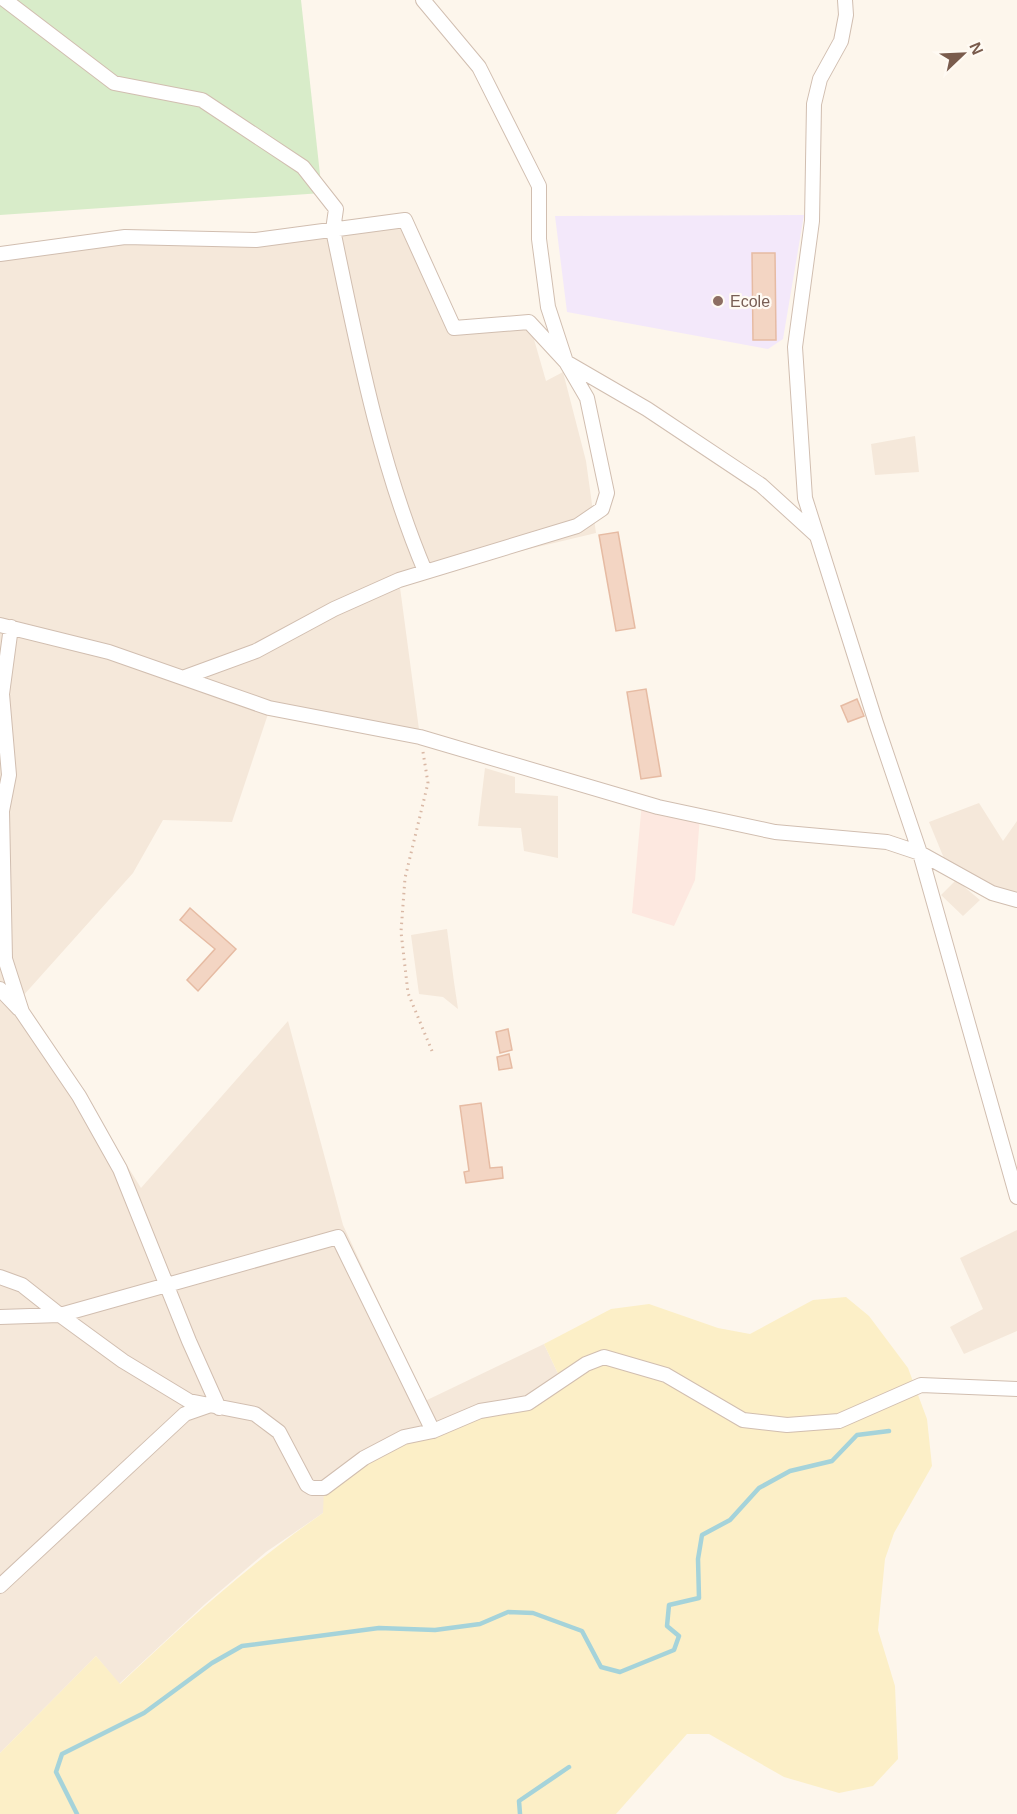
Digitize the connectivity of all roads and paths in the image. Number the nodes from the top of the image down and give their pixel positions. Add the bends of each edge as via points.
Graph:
1 (5, 0) edge
2 (423, 0) edge
3 (845, 0) edge
4 (333, 230) junction
5 (0, 254) edge
6 (566, 362) junction
7 (817, 537) junction
8 (425, 571) junction
9 (5, 626) edge
10 (185, 677) junction
11 (3, 733) edge
12 (420, 737) junction
13 (921, 853) junction
14 (1017, 900) edge
15 (0, 989) edge
16 (22, 1012) junction
17 (432, 1051) dead end
18 (1017, 1197) edge
19 (0, 1277) edge
20 (168, 1287) junction
21 (60, 1315) junction
22 (0, 1317) edge
23 (1017, 1389) edge
24 (214, 1407) junction
25 (434, 1431) junction
26 (0, 1586) edge

1 - 4 street via 114,83 202,100 303,167 336,209
2 - 6 street via 478,67 539,186 539,239 548,307
3 - 7 street via 841,41 820,79 814,104 812,221 795,347 805,498
4 - 5 street via 256,240 125,237
4 - 6 street via 405,220 454,328 529,322
4 - 8 street via 367,393 402,517
6 - 7 street via 647,409 761,485
6 - 8 street via 587,398 607,493 602,509 577,526
7 - 13 street
8 - 10 street via 334,609 256,651
9 - 10 street via 109,652
9 - 11 street
10 - 12 street via 269,708
11 - 16 street via 9,775 2,811 5,958
12 - 13 street via 658,807 775,832 887,842
12 - 17 path via 428,783 405,878 401,932 408,993
13 - 14 street via 992,893
13 - 18 street
15 - 16 street
16 - 20 street via 79,1096 120,1169
19 - 21 street via 22,1285
20 - 21 street
20 - 24 street
20 - 25 street via 338,1237
21 - 22 street
21 - 24 street via 189,1401
23 - 25 street via 921,1385 839,1421 787,1425 743,1420 666,1375 604,1357 586,1364 528,1403 480,1411
24 - 25 street via 255,1414 279,1432 312,1488 324,1488 364,1458 404,1437
24 - 26 street via 185,1414

